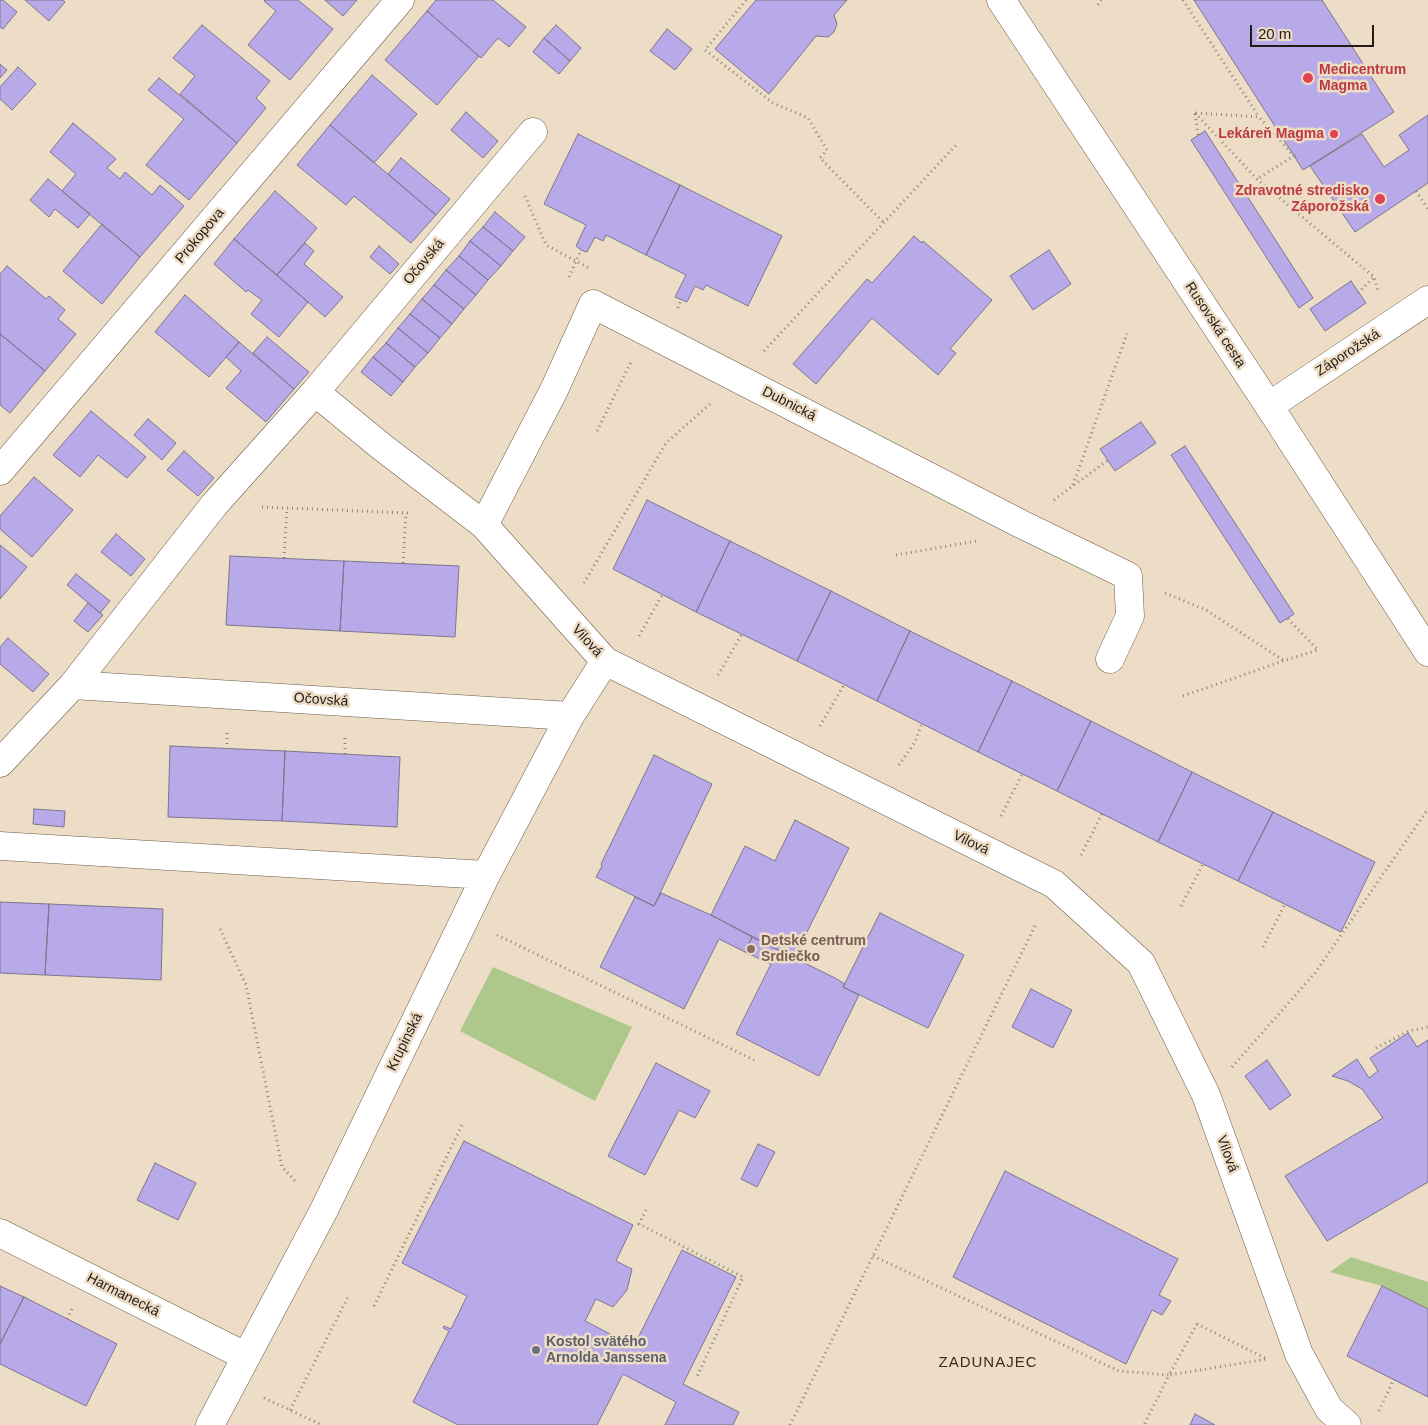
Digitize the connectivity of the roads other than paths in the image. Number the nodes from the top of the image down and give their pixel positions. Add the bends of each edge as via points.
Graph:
1 (400, 0) edge
2 (1001, 0) edge
3 (533, 132) dead end
4 (1428, 300) edge
5 (315, 392) junction
6 (1269, 406) junction
7 (0, 471) edge
8 (484, 524) junction
9 (1428, 652) edge
10 (1110, 658) dead end
11 (605, 661) junction
12 (72, 685) junction
13 (570, 716) junction
14 (0, 763) edge
15 (0, 846) edge
16 (486, 875) junction
17 (0, 1233) edge
18 (246, 1356) junction
19 (210, 1425) edge
20 (1347, 1425) edge

1 - 7 street, Prokopova
2 - 6 street, Rusovská cesta
3 - 5 street, Očovská
4 - 6 street, Záporožská
5 - 8 street, Vilová
5 - 12 street, Očovská via 214,504
6 - 9 street, Rusovská cesta
8 - 10 street, Dubnická via 554,390 593,304 1128,576 1130,616
8 - 11 street, Vilová
11 - 13 street, Krupinská
11 - 20 street, Vilová via 1054,884 1140,963 1206,1095 1299,1354 1329,1409
12 - 13 street, Očovská
12 - 14 street, Očovská
13 - 16 street, Krupinská
15 - 16 street
16 - 18 street, Krupinská via 324,1210
17 - 18 street, Harmanecká
18 - 19 street, Krupinská

